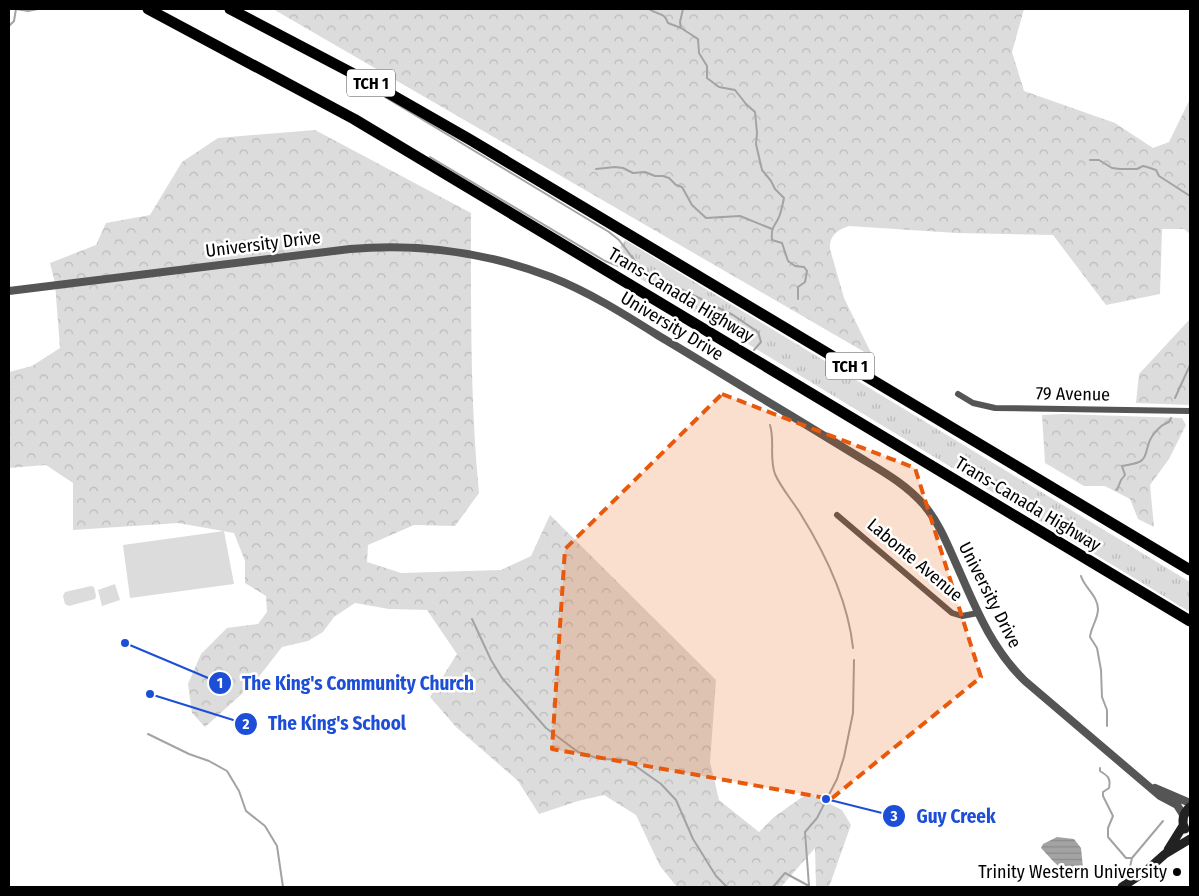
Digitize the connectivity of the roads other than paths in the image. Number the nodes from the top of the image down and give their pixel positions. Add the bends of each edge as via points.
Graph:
1 (148, 9) edge
2 (230, 9) edge
3 (9, 291) edge
4 (958, 394) dead end
5 (1190, 411) edge
6 (837, 515) dead end
7 (1190, 570) edge
8 (978, 613) junction
9 (1190, 621) edge
10 (1150, 786) junction
11 (1190, 803) edge
12 (1190, 807) edge
13 (1184, 816) junction
14 (1183, 826) junction
15 (1190, 835) edge
16 (1190, 839) edge
17 (1165, 854) junction
18 (1122, 887) edge

1 - 9 highway, Trans-Canada Highway / TCH 1 via 413,153
2 - 7 highway, Trans-Canada Highway / TCH 1 via 469,139
3 - 8 street, University Drive via 370,247 450,250 521,266 566,283 605,303 902,484 937,523
4 - 5 street, 79 Avenue via 973,403 995,408
6 - 8 street, Labonte Avenue via 952,613 962,616
8 - 10 street, University Drive via 999,651 1025,681
10 - 11 street, University Drive
10 - 13 street, University Drive via 1178,806
12 - 13 main road
13 - 14 main road
14 - 15 main road
14 - 17 main road
16 - 17 main road
17 - 18 main road

